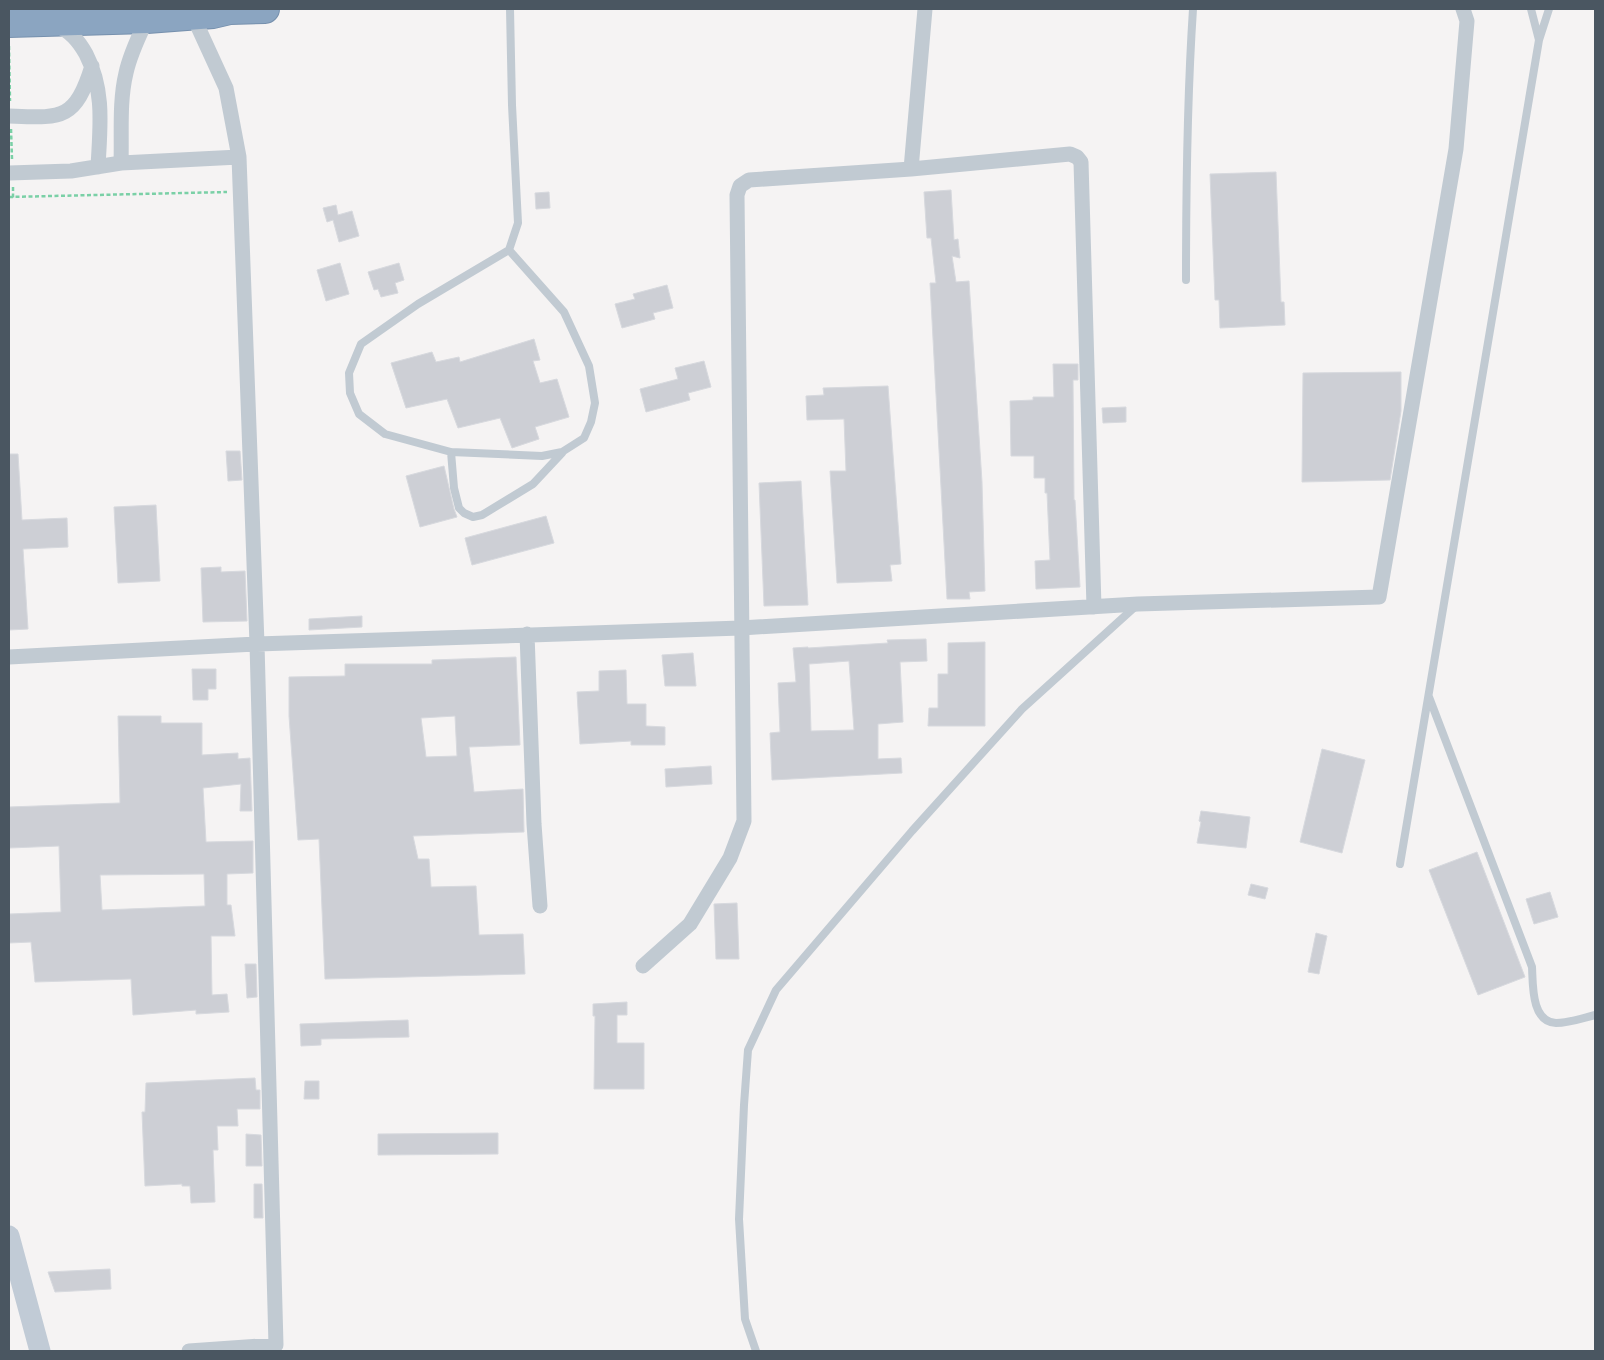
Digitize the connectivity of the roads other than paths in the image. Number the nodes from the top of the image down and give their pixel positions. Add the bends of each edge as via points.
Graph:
1 (228, 9) edge
2 (265, 9) edge
3 (510, 9) edge
4 (925, 9) edge
5 (1193, 9) edge
6 (1463, 9) edge
7 (1531, 9) edge
8 (1549, 9) edge
9 (108, 13) edge
10 (24, 16) edge
11 (193, 16) junction
12 (147, 19) junction
13 (1539, 40) junction
14 (92, 66) junction
15 (9, 116) edge
16 (238, 157) junction
17 (121, 163) junction
18 (98, 167) junction
19 (911, 169) junction
20 (9, 173) edge
21 (508, 250) junction
22 (1186, 280) dead end
23 (451, 452) junction
24 (562, 452) junction
25 (1138, 604) junction
26 (1094, 607) junction
27 (741, 628) junction
28 (527, 634) junction
29 (256, 644) junction
30 (9, 657) edge
31 (1428, 696) junction
32 (1400, 864) dead end
33 (540, 906) dead end
34 (643, 966) dead end
35 (1595, 1015) edge
36 (9, 1236) edge
37 (40, 1351) edge
38 (189, 1351) edge
39 (756, 1351) edge

1 - 2 highway
1 - 11 highway
3 - 21 lane via 518,223
4 - 19 street
5 - 22 lane via 1186,175
6 - 25 street via 1467,21 1456,149 1379,597
7 - 13 lane
8 - 13 lane
9 - 10 highway
9 - 12 highway
10 - 14 street via 70,32 80,42
11 - 12 highway
11 - 16 street via 226,88
12 - 17 street via 125,74
13 - 31 lane
14 - 15 street via 82,94 63,112 51,117
14 - 18 street via 100,100
16 - 17 street
16 - 29 street
17 - 18 street
18 - 20 street
19 - 26 street via 1070,154 1081,162
19 - 27 street via 749,180 740,186 737,195
21 - 23 lane via 418,304 361,344 349,373 350,393 359,414 385,434
21 - 24 lane via 564,312 589,366 595,403 592,422 584,438
23 - 24 lane via 542,456
23 - 24 lane via 459,508 473,517 482,515 533,484
25 - 26 street
25 - 39 lane via 1022,709 776,990 748,1050 744,1105 739,1219 745,1319
26 - 27 street
27 - 28 street
27 - 34 street via 744,821 730,858 690,924
28 - 29 street
28 - 33 street
29 - 30 street
29 - 38 street via 276,1345
31 - 32 lane
31 - 35 lane via 1532,967 1537,1008 1543,1017 1554,1023
36 - 37 street

